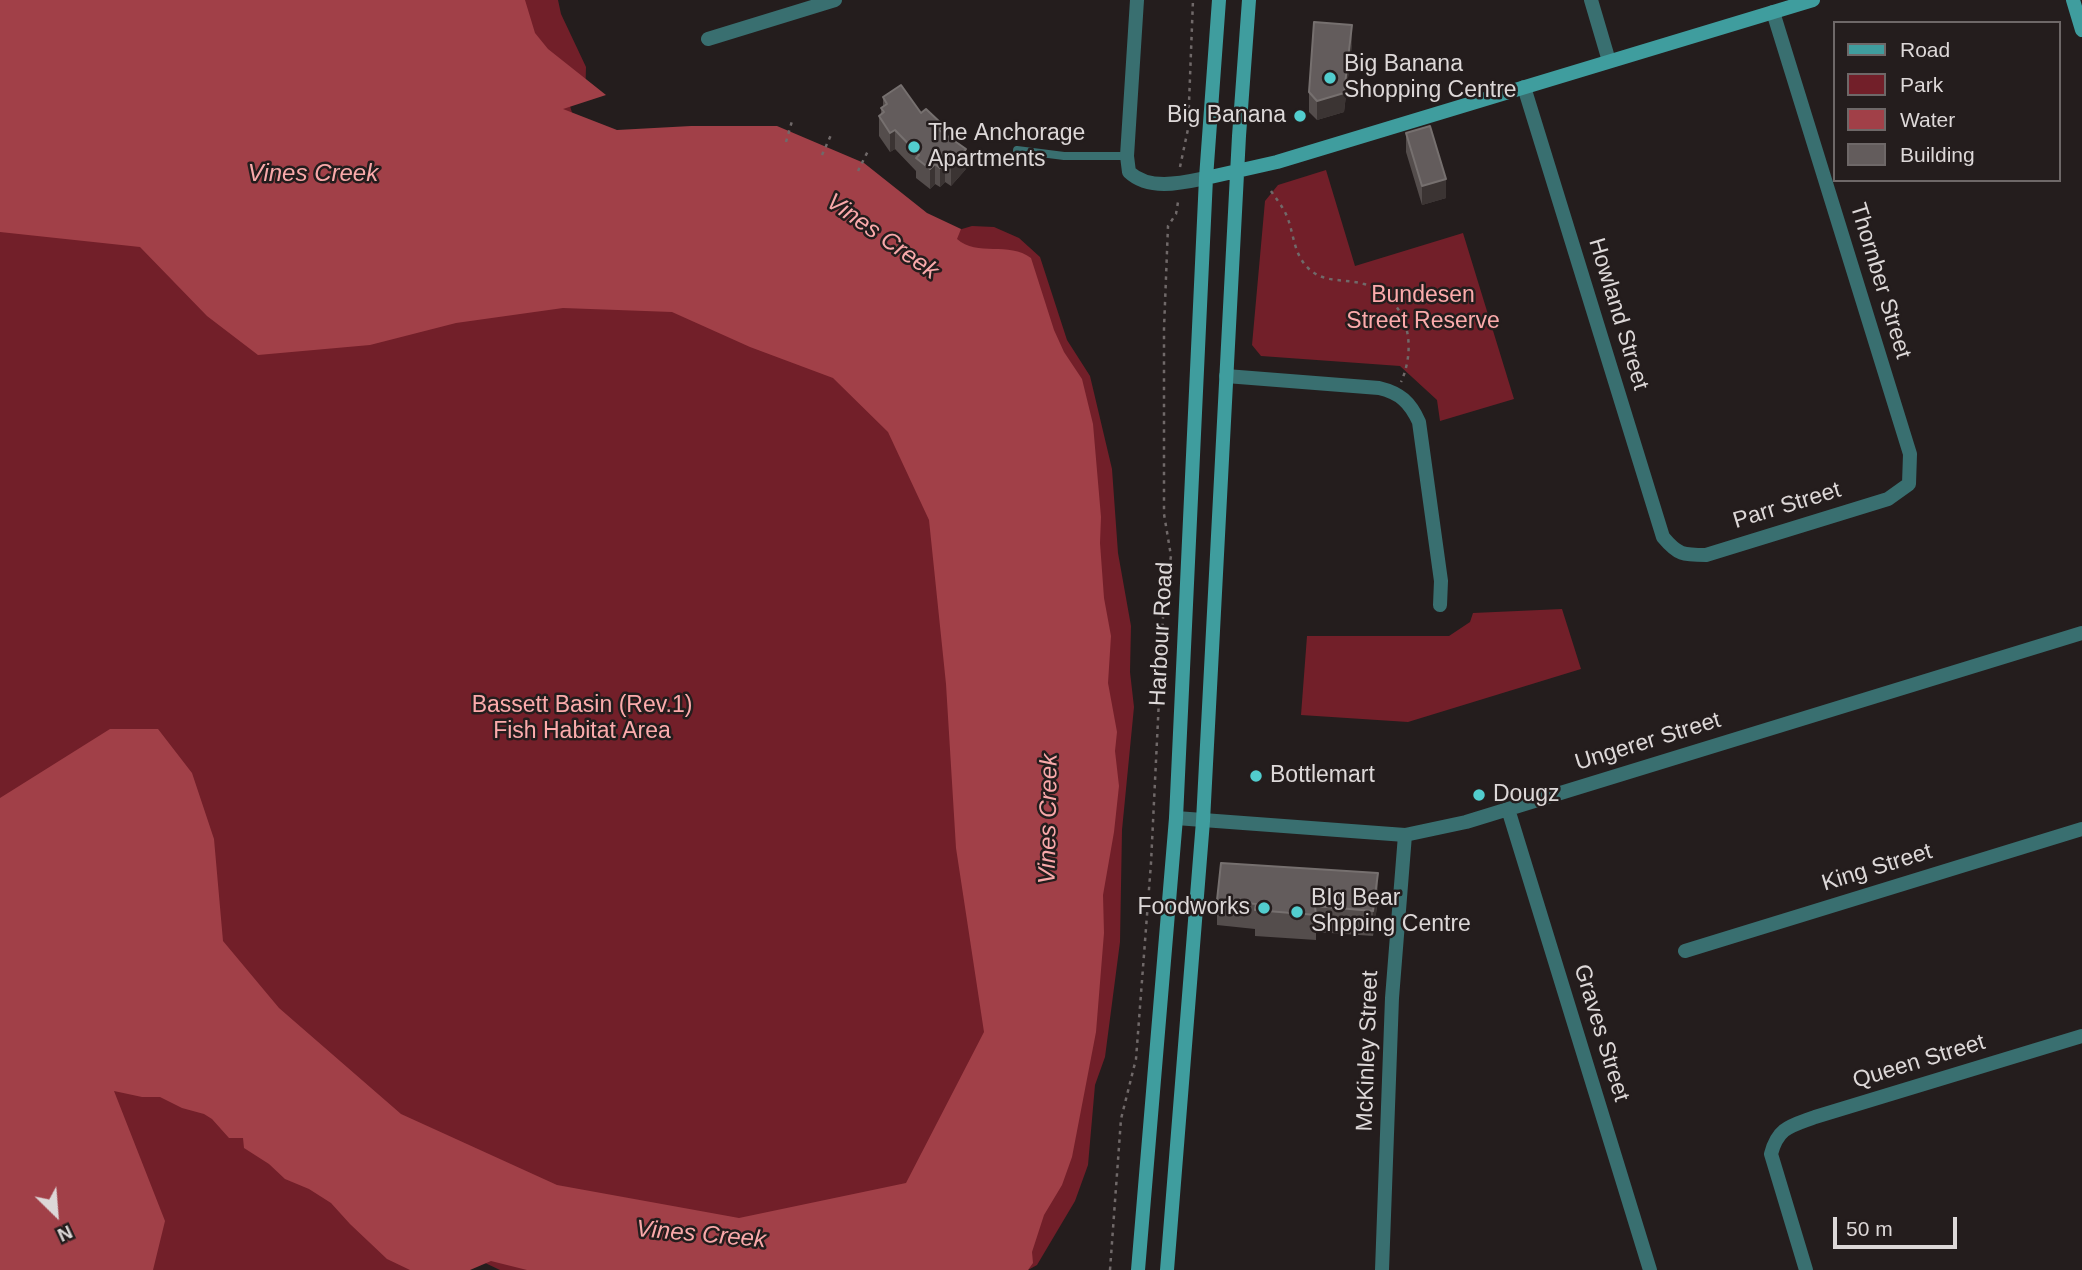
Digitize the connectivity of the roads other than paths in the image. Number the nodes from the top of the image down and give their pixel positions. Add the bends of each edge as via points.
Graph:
1 (835, 0) edge
2 (1137, 0) edge
3 (1219, 0) edge
4 (1248, 0) edge
5 (1591, 0) edge
6 (1813, 0) edge
7 (2073, 0) edge
8 (1773, 12) junction
9 (2082, 30) edge
10 (708, 39) dead end
11 (1609, 61) junction
12 (1524, 87) junction
13 (1017, 150) dead end
14 (1127, 156) junction
15 (1238, 171) junction
16 (1206, 178) junction
17 (1226, 376) junction
18 (1909, 484) joint
19 (1674, 551) joint
20 (1440, 605) dead end
21 (2082, 633) edge
22 (1508, 809) junction
23 (1176, 818) junction
24 (1203, 821) junction
25 (2082, 829) edge
26 (1405, 835) junction
27 (1685, 951) dead end
28 (2082, 1036) edge
29 (1648, 1269) edge
30 (1138, 1270) edge
31 (1167, 1270) edge
32 (1382, 1270) edge
33 (1806, 1270) edge

1 - 10 street
2 - 14 street
3 - 16 main road, Harbour Road
4 - 15 main road
5 - 11 street
6 - 8 main road
7 - 9 main road
8 - 11 main road
8 - 18 street, Thornber Street via 1910,454
11 - 12 main road
12 - 15 main road
12 - 19 street, Howland Street via 1656,517
13 - 14 lane
14 - 16 street via 1129,172 1143,182 1179,184
15 - 16 main road
15 - 17 main road
16 - 23 main road, Harbour Road
17 - 20 street via 1379,388 1395,392 1412,407 1419,422 1441,581
17 - 24 main road
18 - 19 street, Parr Street via 1888,499 1706,555
21 - 22 street, Ungerer Street
22 - 26 street, Ungerer Street
22 - 29 street, Graves Street
23 - 24 street, Ungerer Street
23 - 30 main road, Harbour Road
24 - 26 street, Ungerer Street
24 - 31 main road
25 - 27 street, King Street
26 - 32 street, McKinley Street via 1392,998
28 - 33 street, Queen Street via 1784,1129 1774,1140 1771,1154

